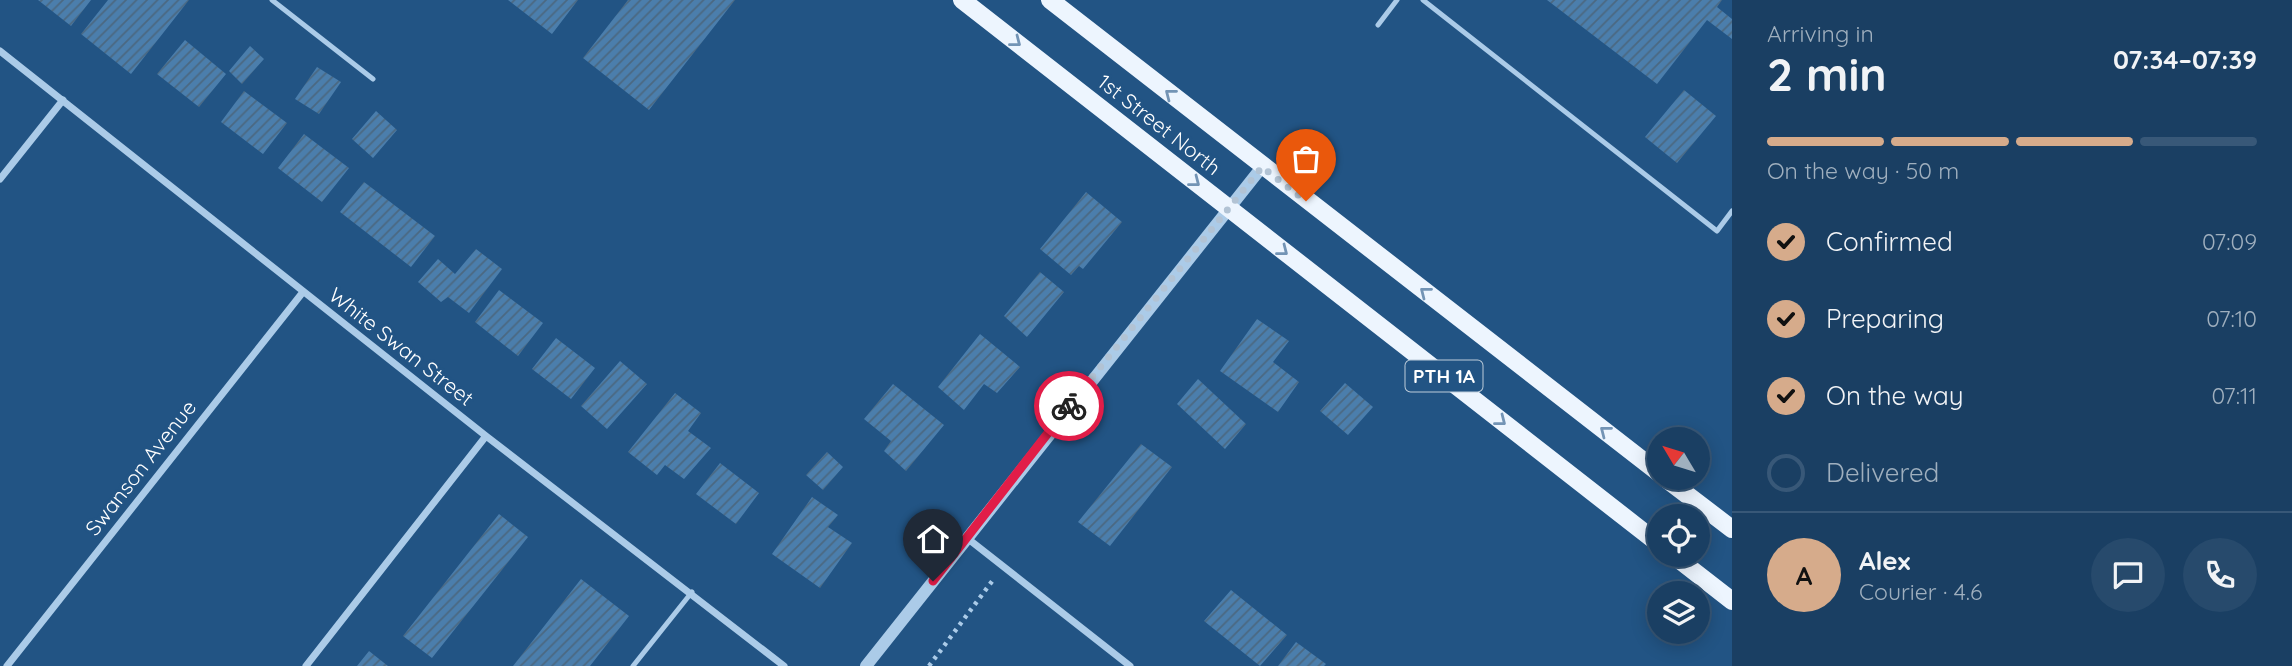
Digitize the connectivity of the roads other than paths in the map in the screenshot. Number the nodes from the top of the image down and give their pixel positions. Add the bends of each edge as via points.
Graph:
1 (272, 0) edge
2 (962, 0) edge
3 (1050, 0) edge
4 (1397, 0) edge
5 (1423, 0) edge
6 (1378, 25) dead end
7 (0, 51) edge
8 (373, 79) dead end
9 (63, 100) junction
10 (1262, 167) junction
11 (0, 178) edge
12 (1230, 209) junction
13 (1732, 211) edge
14 (303, 292) junction
15 (486, 436) junction
16 (1647, 464) edge
17 (1680, 490) edge
18 (1732, 530) edge
19 (1647, 535) edge
20 (967, 538) junction
21 (1688, 567) edge
22 (692, 592) junction
23 (1732, 601) edge
24 (7, 666) edge
25 (306, 666) edge
26 (633, 666) edge
27 (784, 666) edge
28 (866, 666) edge
29 (1130, 666) edge

1 - 8 lane
2 -> 12 main road, 1st Street North / PTH 1A
10 -> 3 main road, 1st Street North / PTH 1A
4 - 6 lane
5 - 13 lane via 1717,231
7 - 9 street, White Swan Street
9 - 11 street
9 - 14 street, White Swan Street
10 - 12 street
16 -> 10 main road, 1st Street North / PTH 1A
12 -> 19 main road, 1st Street North / PTH 1A
12 - 20 street
14 - 15 street, White Swan Street
14 - 24 street, Swanson Avenue
15 - 22 street, White Swan Street
15 - 25 street
17 - 18 main road
20 - 28 street
20 - 29 street
21 - 23 main road
22 - 26 lane
22 - 27 street, White Swan Street

